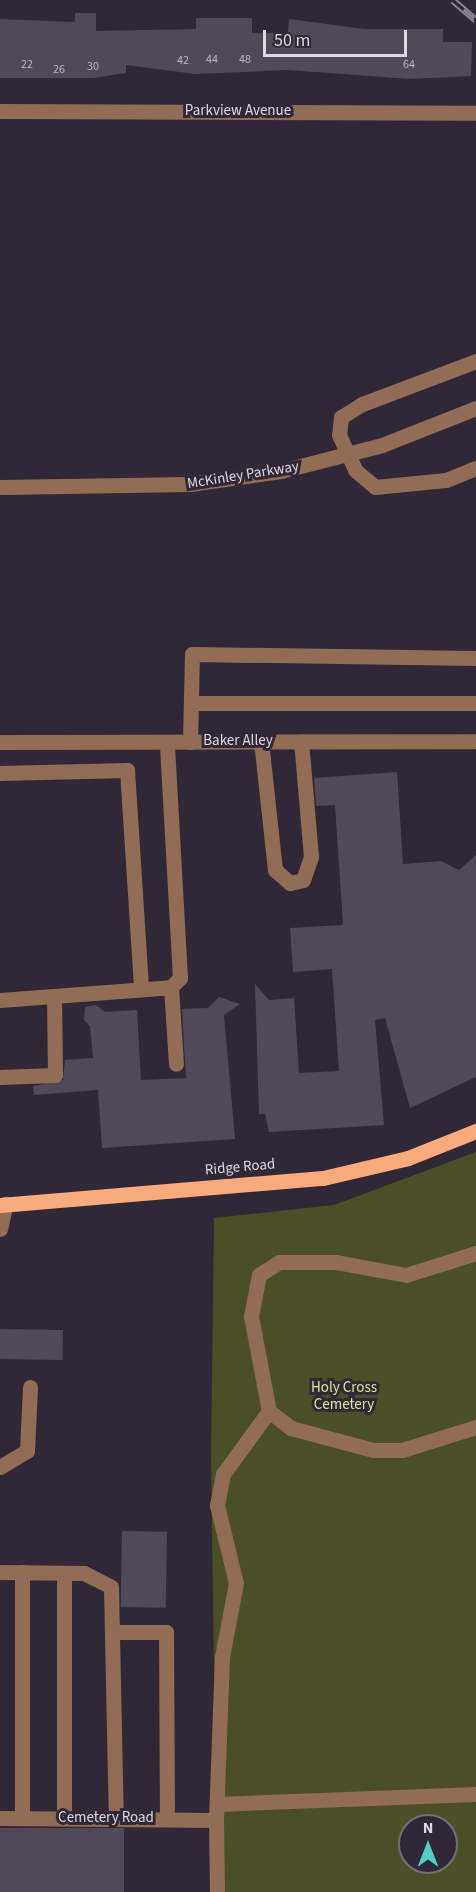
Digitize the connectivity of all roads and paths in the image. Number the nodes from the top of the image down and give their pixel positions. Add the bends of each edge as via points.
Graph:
1 (0, 111) edge
2 (476, 113) edge
3 (476, 361) edge
4 (476, 408) edge
5 (345, 456) junction
6 (476, 468) edge
7 (0, 487) edge
8 (476, 658) edge
9 (191, 703) junction
10 (476, 703) edge
11 (166, 741) junction
12 (190, 741) junction
13 (261, 741) junction
14 (301, 741) junction
15 (476, 741) edge
16 (0, 742) edge
17 (0, 773) edge
18 (171, 987) junction
19 (141, 989) junction
20 (54, 996) junction
21 (0, 1000) edge
22 (176, 1064) dead end
23 (0, 1077) edge
24 (476, 1131) edge
25 (3, 1205) edge
26 (0, 1229) edge
27 (476, 1253) edge
28 (30, 1388) dead end
29 (269, 1411) junction
30 (476, 1427) edge
31 (0, 1467) edge
32 (0, 1572) edge
33 (22, 1572) junction
34 (64, 1573) junction
35 (112, 1632) junction
36 (476, 1794) edge
37 (215, 1814) junction
38 (0, 1818) edge
39 (22, 1818) junction
40 (64, 1818) junction
41 (116, 1818) junction
42 (168, 1818) junction
43 (217, 1892) edge

1 - 2 street, Parkview Avenue
3 - 5 street via 362,404 341,417
4 - 5 street, McKinley Parkway
5 - 6 street via 375,487 436,482
5 - 7 street, McKinley Parkway via 190,484
8 - 9 street via 192,654
9 - 10 street
9 - 12 street
11 - 12 street, Baker Alley
11 - 16 street, Baker Alley
11 - 18 street via 180,978
12 - 13 street, Baker Alley
13 - 14 street, Baker Alley
13 - 14 street via 275,870 290,883 303,880 311,857
14 - 15 street, Baker Alley
17 - 19 street via 127,770
18 - 19 street
18 - 22 street
19 - 20 street
20 - 21 street
20 - 23 street via 55,1075
24 - 25 main road, Ridge Road via 408,1158 323,1178
25 - 26 street
27 - 29 street via 406,1275 336,1262 279,1262 259,1275 251,1316
28 - 31 street via 27,1451
29 - 30 street via 291,1428 373,1450 402,1450
29 - 37 street via 223,1474 217,1505 236,1583 222,1657
32 - 33 street
33 - 34 street
33 - 39 street
34 - 35 street via 84,1573 111,1587
34 - 40 street
35 - 41 street
35 - 42 street via 166,1632
36 - 37 street, Cemetery Road
37 - 42 street, Cemetery Road
37 - 43 street
38 - 39 street, Cemetery Road
39 - 40 street, Cemetery Road
40 - 41 street, Cemetery Road
41 - 42 street, Cemetery Road

